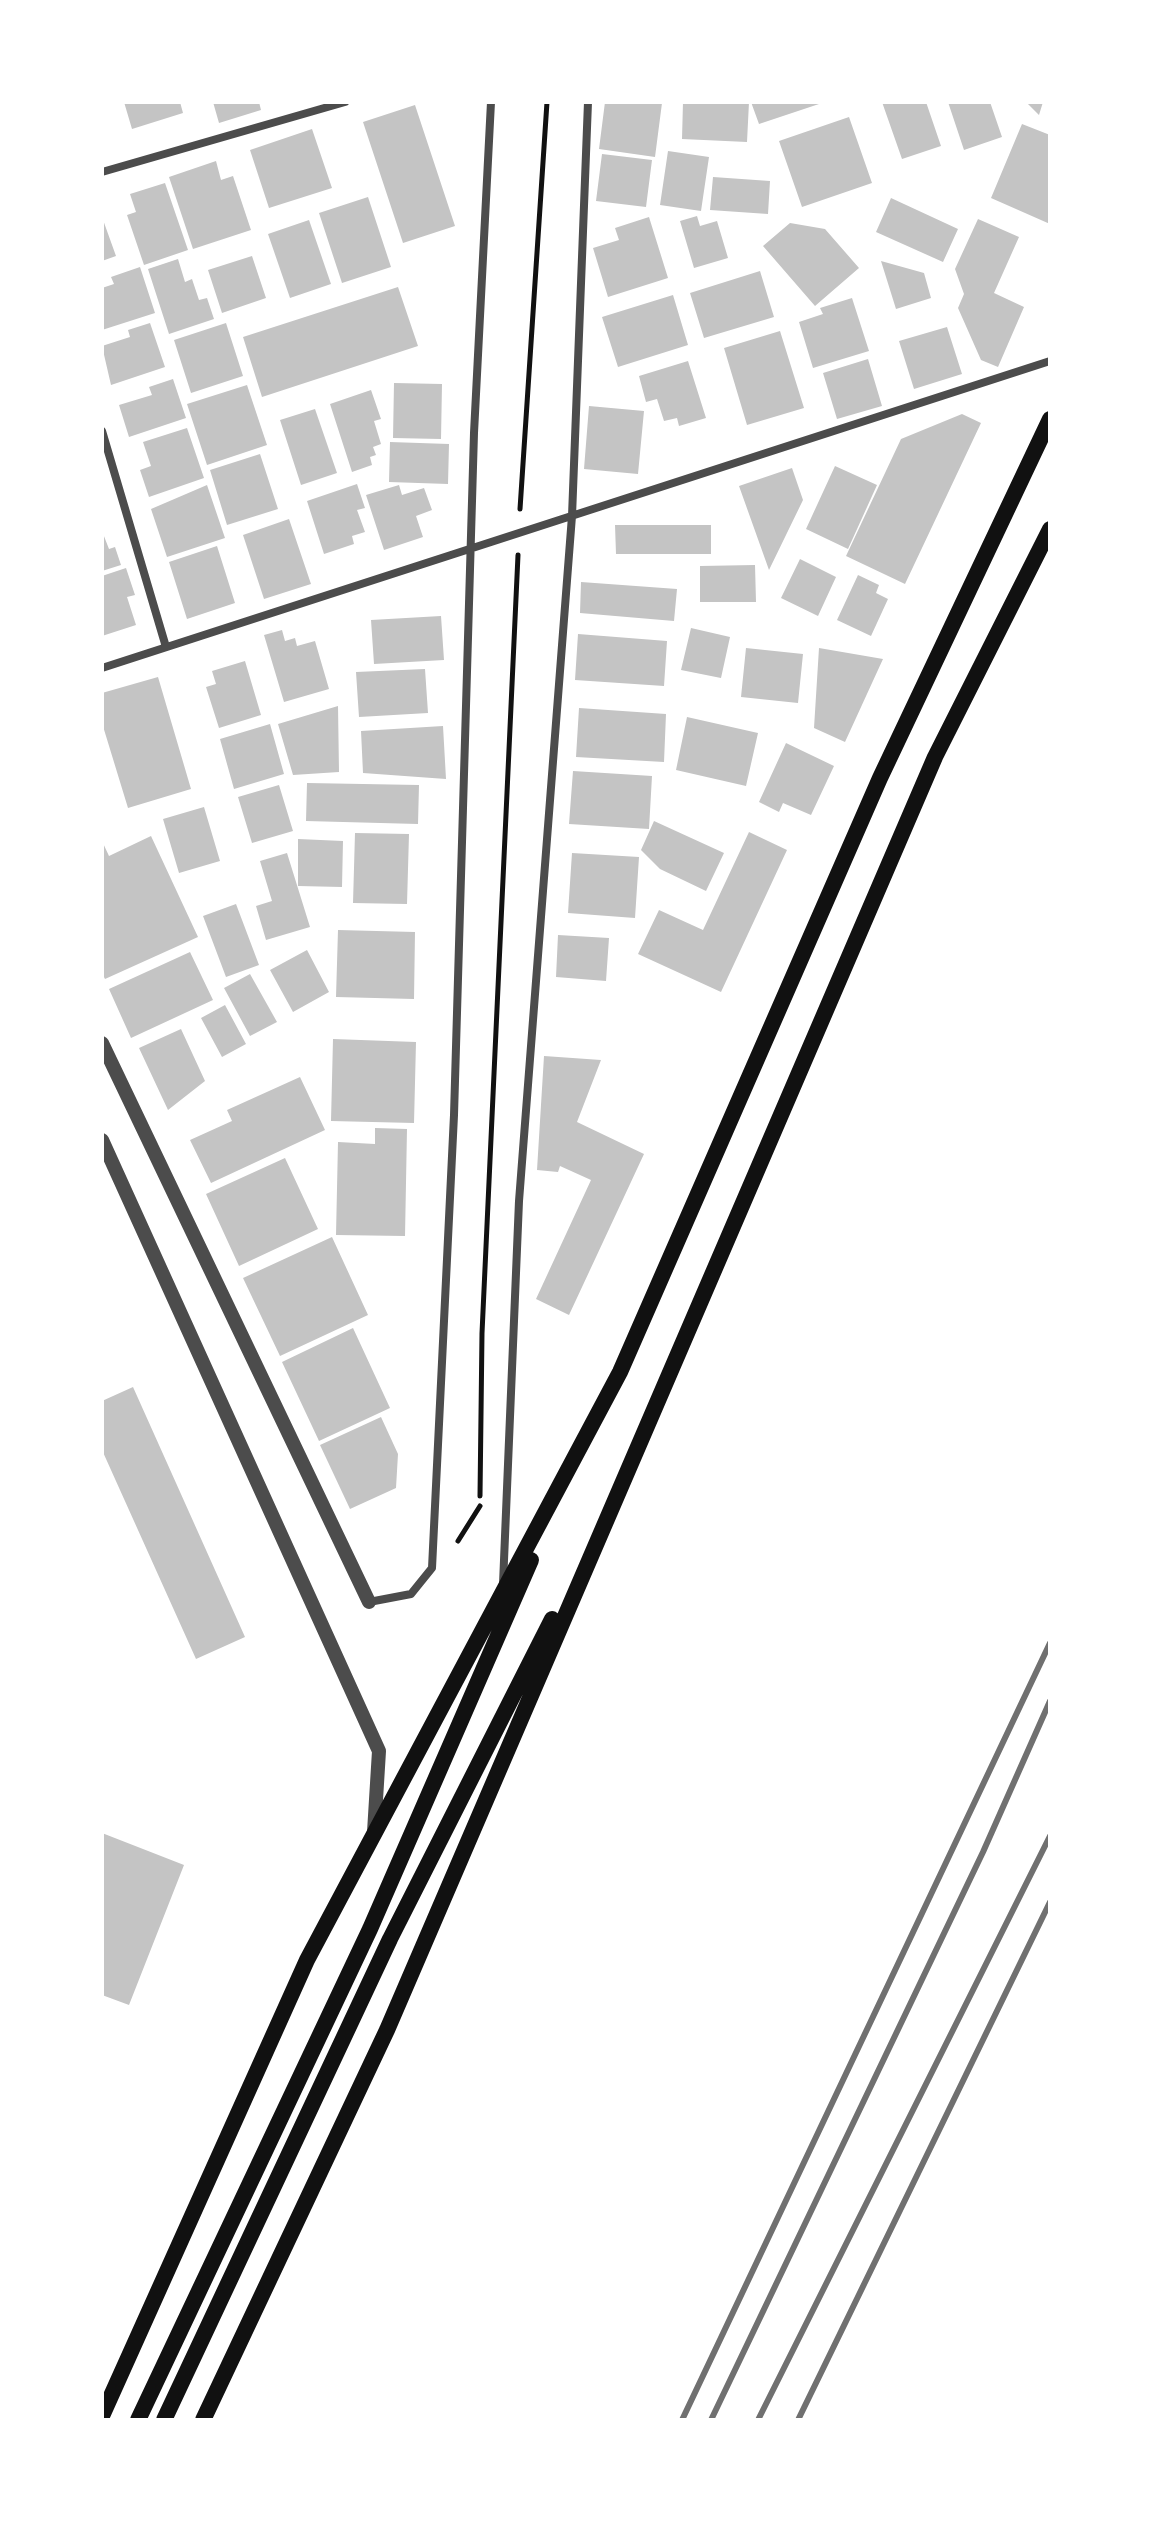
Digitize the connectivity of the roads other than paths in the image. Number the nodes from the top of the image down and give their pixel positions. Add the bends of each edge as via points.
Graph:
1 (345, 102) edge
2 (491, 102) edge
3 (588, 102) edge
4 (102, 172) edge
5 (1050, 361) edge
6 (1050, 419) edge
7 (102, 431) edge
8 (572, 516) junction
9 (1050, 529) edge
10 (471, 548) junction
11 (166, 647) junction
12 (102, 668) edge
13 (102, 1043) edge
14 (102, 1140) edge
15 (581, 1445) junction
16 (627, 1471) junction
17 (503, 1592) junction
18 (369, 1602) joint
19 (508, 1612) junction
20 (374, 1834) junction
21 (102, 2416) edge
22 (138, 2420) edge
23 (164, 2420) edge
24 (203, 2420) edge

1 - 4 street
2 - 10 street
3 - 8 street
5 - 8 street
6 - 15 main road via 880,778 620,1372
7 - 11 street
8 - 10 street
8 - 17 street via 519,1201
9 - 16 main road via 935,757
10 - 11 street
10 - 18 street via 455,1084 432,1568 411,1594
11 - 12 street
13 - 18 street
14 - 20 street via 379,1751
15 - 17 main road
15 - 19 main road
16 - 23 main road via 390,1939
16 - 24 main road via 387,2030
17 - 19 street
17 - 20 main road
19 - 22 main road via 370,1929
20 - 21 main road via 307,1960

